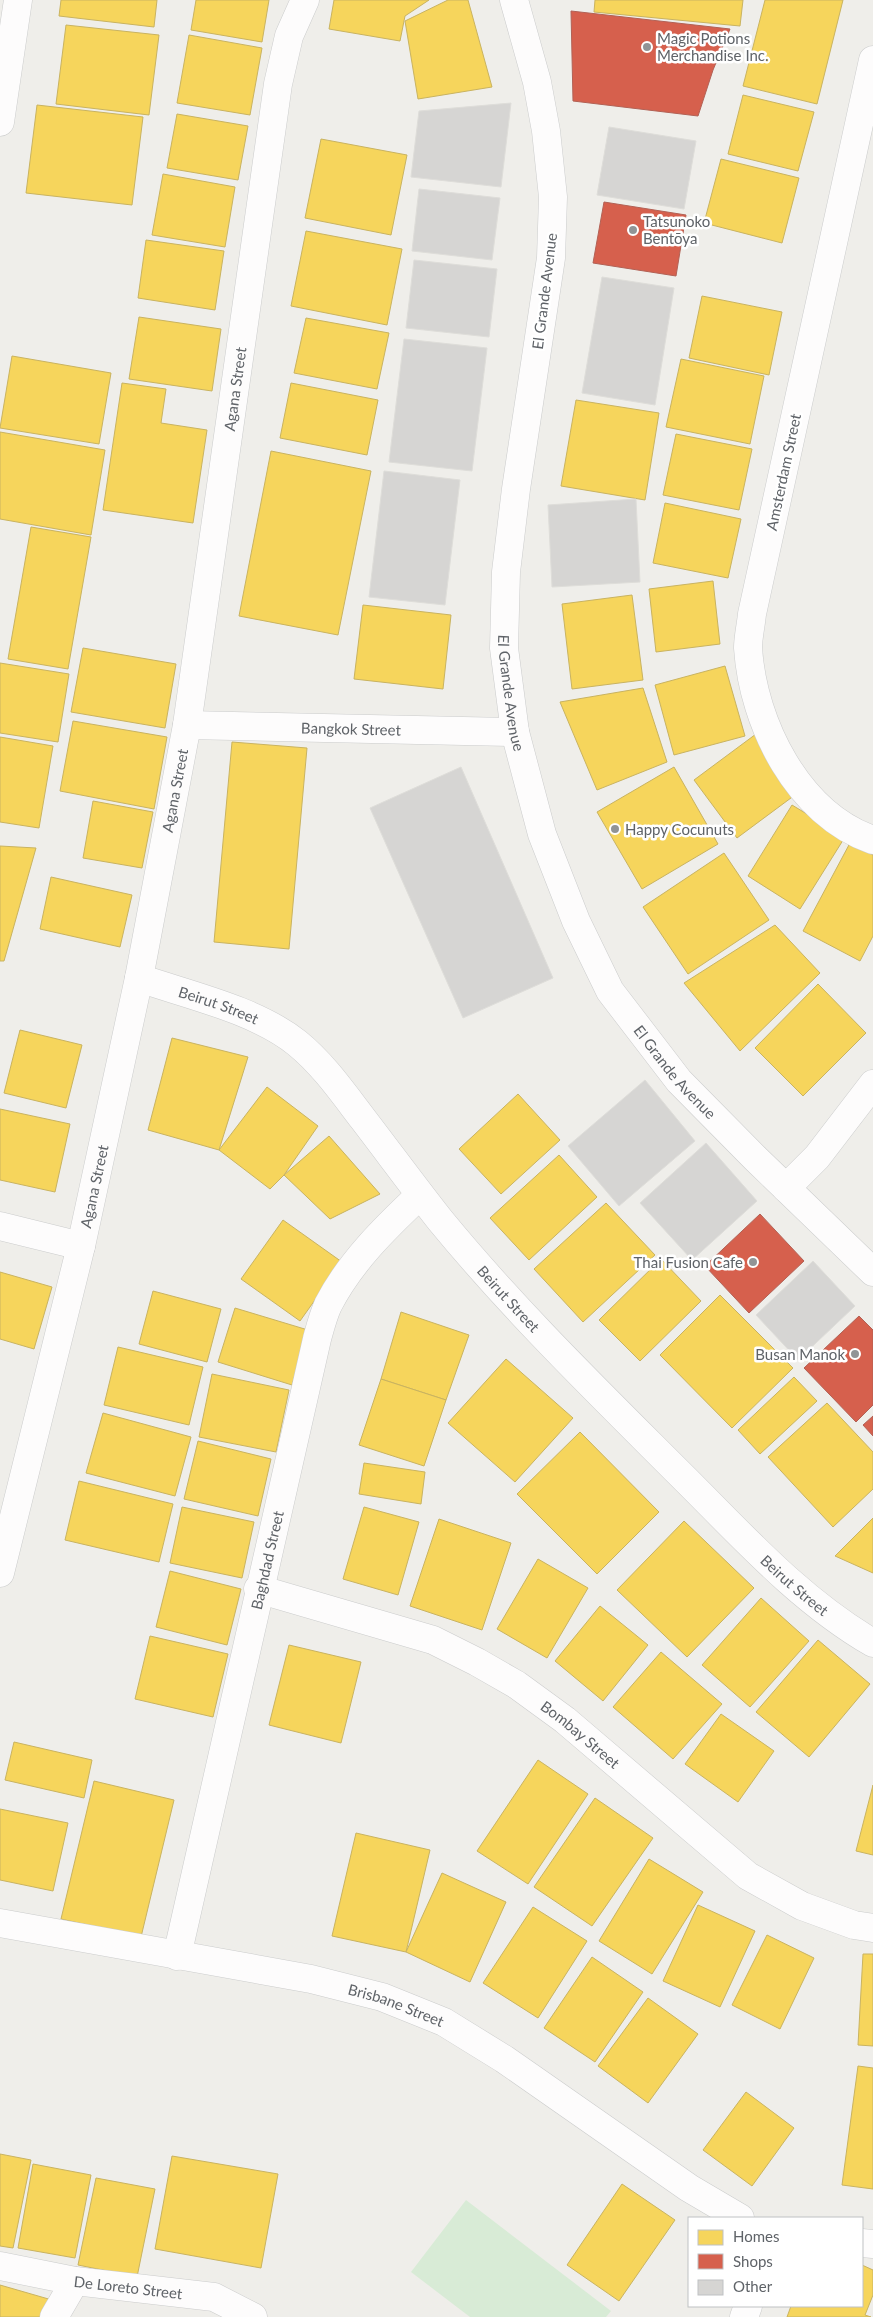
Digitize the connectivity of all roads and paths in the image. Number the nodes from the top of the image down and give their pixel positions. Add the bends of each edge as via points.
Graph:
1 (18, 0) edge
2 (306, 0) edge
3 (514, 0) edge
4 (873, 60) edge
5 (0, 122) edge
6 (187, 724) junction
7 (515, 732) junction
8 (873, 840) edge
9 (139, 978) junction
10 (873, 1084) edge
11 (786, 1188) junction
12 (420, 1195) junction
13 (0, 1226) edge
14 (81, 1246) junction
15 (873, 1272) edge
16 (0, 1573) edge
17 (258, 1589) junction
18 (873, 1643) edge
19 (0, 1923) edge
20 (873, 1928) edge
21 (177, 1956) junction
22 (738, 2217) edge
23 (0, 2266) edge
24 (75, 2281) junction
25 (54, 2317) edge
26 (253, 2317) edge

1 - 5 street
2 - 6 street, Agana Street via 290,36 278,84
3 - 7 street, El Grande Avenue via 538,82 553,197 551,258 506,572 504,648
4 - 8 street, Amsterdam Street via 752,614 748,647 753,680 770,737 796,782 823,810 859,835
6 - 7 street, Bangkok Street
6 - 9 street, Agana Street
7 - 11 street, El Grande Avenue via 542,834 576,921 610,991 679,1081
9 - 12 street, Beirut Street via 261,1019 297,1043 334,1080
9 - 14 street, Agana Street
10 - 11 street via 818,1157
11 - 15 street, El Grande Avenue
12 - 17 street, Baghdad Street via 349,1270 327,1307
12 - 18 street, Beirut Street via 555,1348 750,1543 804,1594 850,1630
13 - 14 street
14 - 16 street, Agana Street
17 - 20 street, Bombay Street via 433,1640 477,1662 517,1685 565,1720 748,1876 802,1906 854,1925
17 - 21 street, Baghdad Street
19 - 21 street, Brisbane Street
21 - 22 street, Brisbane Street via 311,1979 382,1996 444,2022 504,2059 689,2188
23 - 24 street, De Loreto Street
24 - 25 street
24 - 26 street, De Loreto Street via 214,2296

